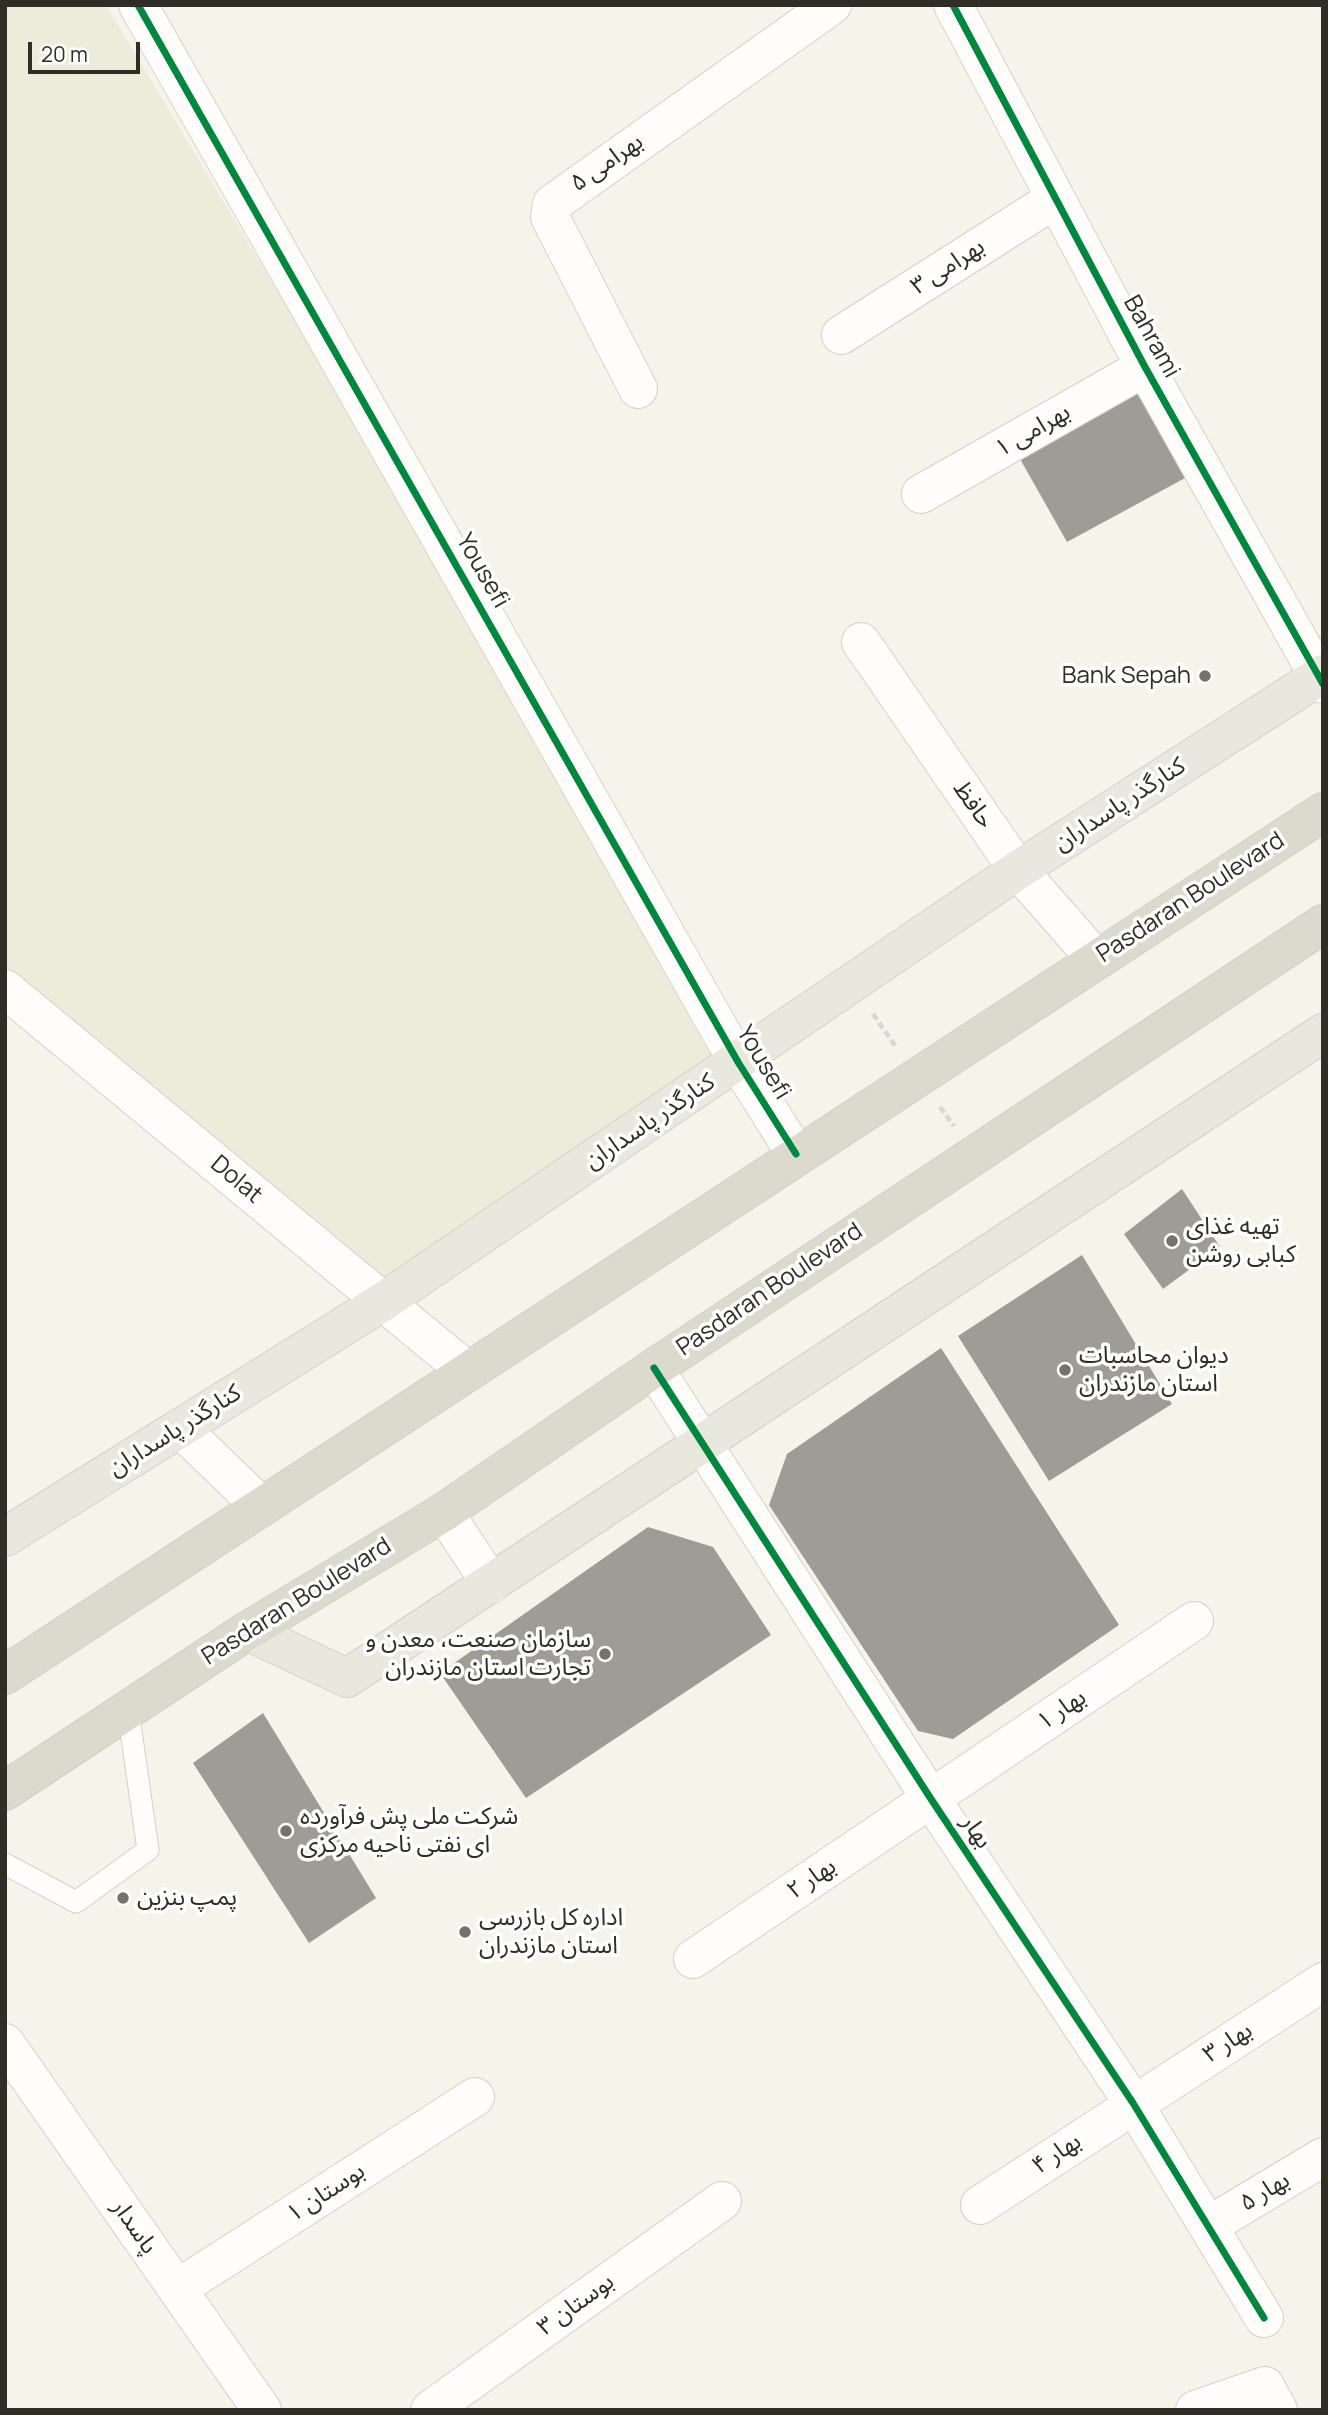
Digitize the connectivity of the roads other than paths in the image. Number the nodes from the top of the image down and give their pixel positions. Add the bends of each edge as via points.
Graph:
1 (138, 5) edge
2 (832, 5) edge
3 (953, 5) edge
4 (1055, 199) junction
5 (841, 335) dead end
6 (1145, 367) junction
7 (638, 389) dead end
8 (921, 494) dead end
9 (861, 642) dead end
10 (1321, 678) edge
11 (1323, 812) edge
12 (1018, 870) junction
13 (1323, 923) edge
14 (1096, 959) junction
15 (5, 989) edge
16 (1323, 1033) edge
17 (738, 1062) junction
18 (796, 1154) junction
19 (384, 1301) junction
20 (654, 1368) junction
21 (467, 1371) junction
22 (180, 1428) junction
23 (703, 1444) junction
24 (261, 1507) junction
25 (444, 1512) junction
26 (5, 1537) edge
27 (491, 1584) junction
28 (1194, 1621) dead end
29 (247, 1631) junction
30 (5, 1675) edge
31 (128, 1710) junction
32 (5, 1791) edge
33 (931, 1799) junction
34 (5, 1864) edge
35 (693, 1959) dead end
36 (1323, 1982) edge
37 (5, 2043) edge
38 (475, 2097) dead end
39 (1133, 2104) junction
40 (1323, 2157) edge
41 (722, 2201) dead end
42 (980, 2205) dead end
43 (1208, 2226) junction
44 (177, 2290) junction
45 (1264, 2318) dead end
46 (262, 2410) edge
47 (430, 2410) edge
48 (1195, 2410) edge
49 (1278, 2410) edge

1 - 17 street, Yousefi
2 - 7 street, بهرامی ۵ via 552,204 550,217
3 - 4 street, Bahrami
4 - 5 street, بهرامی ۳
4 - 6 street, Bahrami
6 - 8 street, بهرامی ۱
6 - 10 street, Bahrami
9 - 12 street, حافظ
10 - 12 main road, کنارگذر پاسداران
11 - 14 highway, Pasdaran Boulevard
12 - 14 street, حافظ
12 - 17 main road, کنارگذر پاسداران
13 - 20 highway, Pasdaran Boulevard
14 - 18 highway, Pasdaran Boulevard
15 - 19 street, Dolat
16 - 23 main road
17 - 18 street, Yousefi
17 - 19 main road, کنارگذر پاسداران
18 - 21 highway, Pasdaran Boulevard
19 - 21 street, Dolat
19 - 22 main road, کنارگذر پاسداران
20 - 23 street, بهار
20 - 25 highway, Pasdaran Boulevard
21 - 24 highway, Pasdaran Boulevard
22 - 24 street
22 - 26 main road, کنارگذر پاسداران
23 - 27 main road
23 - 33 street, بهار
24 - 30 highway, Pasdaran Boulevard
25 - 27 street
25 - 29 highway, Pasdaran Boulevard
27 - 29 main road via 347,1678
28 - 33 street, بهار ۱
29 - 31 highway, Pasdaran Boulevard
31 - 32 highway, Pasdaran Boulevard
31 - 34 lane via 148,1850 76,1902
33 - 35 street, بهار ۲
33 - 39 street, بهار
36 - 39 street, بهار ۳
37 - 44 street, پاسدار
38 - 44 street, بوستان ۱
39 - 42 street, بهار ۴
39 - 43 street, بهار
40 - 43 street, بهار ۵
41 - 47 street, بوستان ۳
43 - 45 street, بهار
44 - 46 street, پاسدار
48 - 49 street via 1265,2386

